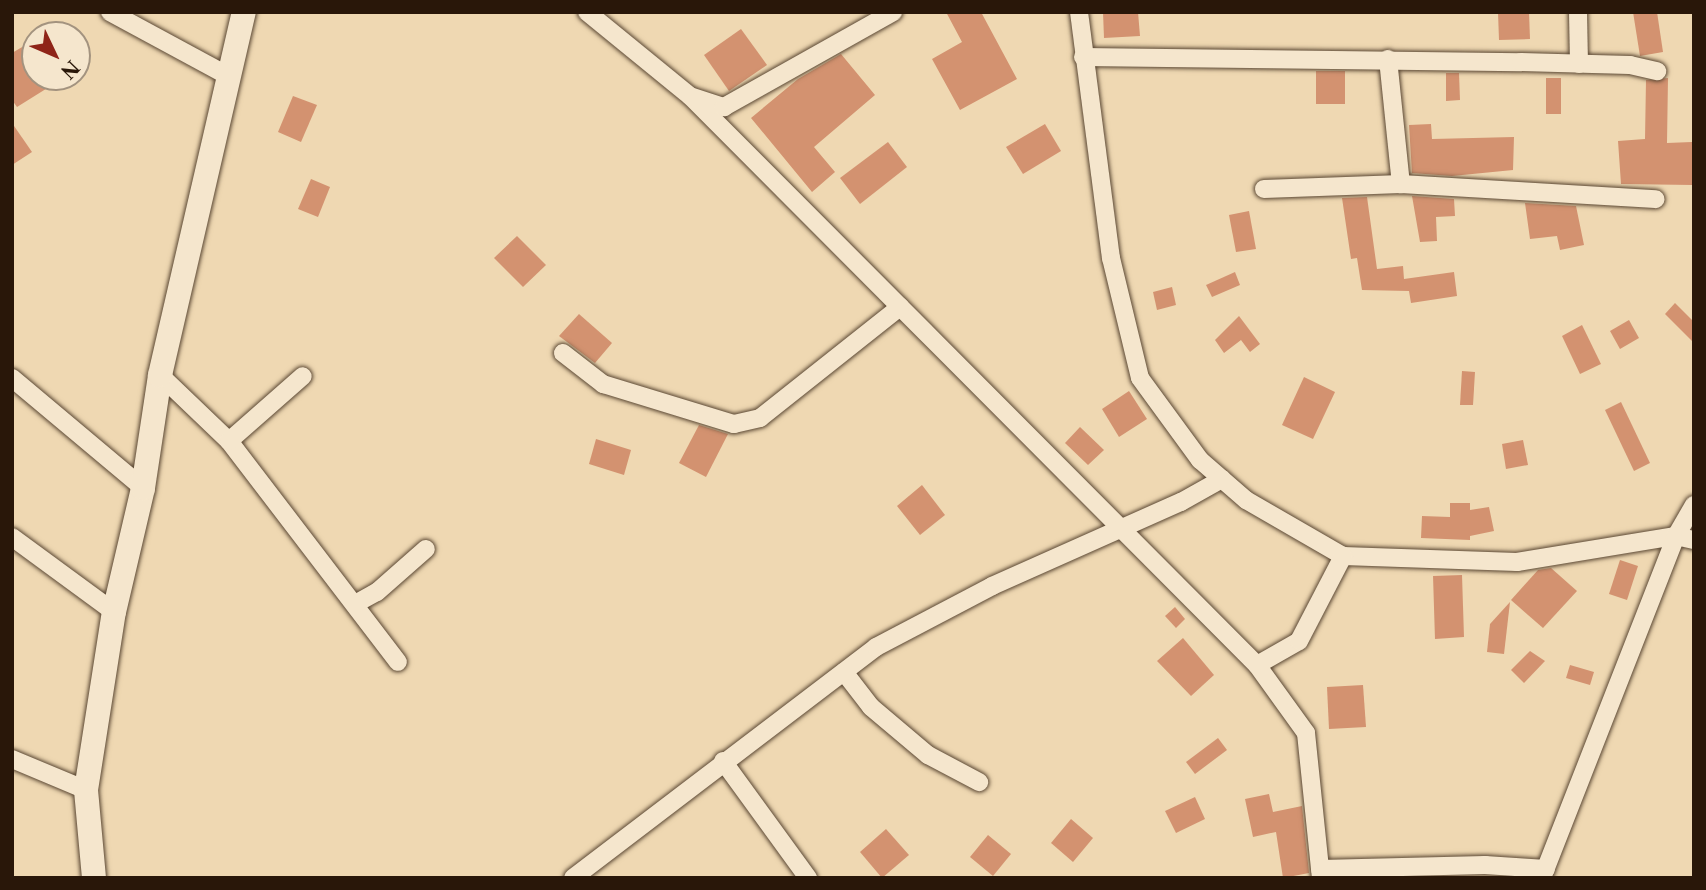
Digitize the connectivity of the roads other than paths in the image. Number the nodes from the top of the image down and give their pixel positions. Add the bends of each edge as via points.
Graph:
1 (110, 12) edge
2 (244, 12) edge
3 (587, 12) edge
4 (894, 12) edge
5 (1079, 12) edge
6 (1578, 12) edge
7 (1083, 57) junction
8 (1388, 59) junction
9 (1579, 64) junction
10 (1657, 71) dead end
11 (230, 77) junction
12 (690, 96) junction
13 (1401, 184) junction
14 (1264, 189) dead end
15 (1656, 199) dead end
16 (900, 307) junction
17 (563, 353) dead end
18 (160, 376) junction
19 (303, 376) dead end
20 (12, 378) edge
21 (229, 441) junction
22 (1222, 479) junction
23 (143, 488) junction
24 (1694, 505) edge
25 (1120, 530) junction
26 (12, 537) edge
27 (1685, 538) edge
28 (426, 549) dead end
29 (1343, 556) junction
30 (355, 604) junction
31 (114, 612) junction
32 (398, 662) dead end
33 (1257, 664) junction
34 (844, 672) junction
35 (12, 759) edge
36 (723, 761) junction
37 (979, 782) dead end
38 (86, 790) junction
39 (1321, 873) edge
40 (1544, 873) edge
41 (94, 878) edge
42 (573, 878) edge
43 (808, 878) edge

1 - 11 street
2 - 11 main road
3 - 12 street
4 - 12 street via 724,107
5 - 7 street
6 - 9 street
7 - 8 street
7 - 22 street via 1111,258 1140,378 1200,460
8 - 9 street
8 - 13 street
9 - 10 street
11 - 18 main road
12 - 16 street
13 - 14 street
13 - 15 street
16 - 17 street via 760,418 734,424 603,384
16 - 25 street
18 - 21 street
18 - 23 main road
19 - 21 street
20 - 23 street
21 - 30 street
22 - 25 street
22 - 29 street via 1246,500
23 - 31 main road
24 - 27 street
25 - 33 street
25 - 34 street via 992,586 876,647
26 - 31 street
27 - 29 street via 1517,562
27 - 40 street
28 - 30 street via 377,592
29 - 33 street via 1299,641
30 - 32 street
31 - 38 main road
33 - 39 street via 1306,733
34 - 36 street
34 - 37 street via 871,707 928,755
35 - 38 street
36 - 42 street
36 - 43 street
38 - 41 main road
39 - 40 street via 1485,865

